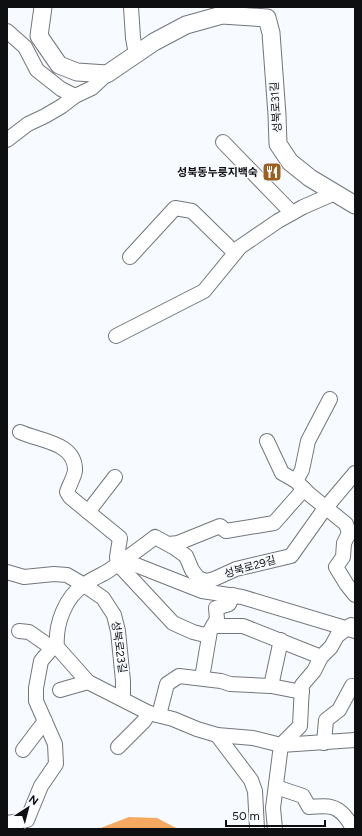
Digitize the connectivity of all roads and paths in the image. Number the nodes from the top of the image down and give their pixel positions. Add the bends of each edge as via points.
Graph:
1 (43, 7) edge
2 (131, 7) edge
3 (265, 12) edge
4 (7, 31) edge
5 (136, 54) junction
6 (107, 74) junction
7 (75, 96) junction
8 (7, 140) edge
9 (223, 142) dead end
10 (335, 193) junction
11 (355, 205) edge
12 (292, 213) junction
13 (235, 253) junction
14 (130, 257) dead end
15 (116, 336) dead end
16 (330, 399) dead end
17 (20, 432) dead end
18 (267, 441) dead end
19 (355, 473) edge
20 (115, 477) dead end
21 (300, 485) junction
22 (326, 508) junction
23 (88, 512) junction
24 (169, 544) junction
25 (118, 564) junction
26 (7, 572) edge
27 (84, 585) junction
28 (233, 595) junction
29 (355, 595) edge
30 (352, 627) edge
31 (211, 631) junction
32 (19, 632) dead end
33 (281, 640) junction
34 (55, 647) junction
35 (320, 657) junction
36 (202, 678) junction
37 (88, 682) junction
38 (271, 686) junction
39 (355, 687) edge
40 (60, 690) dead end
41 (302, 692) junction
42 (123, 699) junction
43 (154, 714) junction
44 (45, 721) junction
45 (217, 735) junction
46 (355, 740) edge
47 (324, 743) junction
48 (281, 745) junction
49 (118, 747) dead end
50 (23, 750) dead end
51 (276, 787) junction
52 (7, 823) edge
53 (257, 829) edge
54 (275, 829) edge
55 (353, 829) edge

1 - 6 street via 39,36 59,65 77,72
2 - 5 street
3 - 5 street, 성북로31길 via 222,15 186,25
3 - 10 street, 성북로31길 via 271,33 278,144 290,162
4 - 7 street via 25,47 37,70 61,89
5 - 6 street, 성북로31길
6 - 7 street, 성북로31길 via 92,88
7 - 8 street, 성북로31길 via 51,113 28,124
9 - 12 street
10 - 11 street, 성북로31길
10 - 12 street
12 - 13 street via 278,220
13 - 14 street via 192,211 175,208
13 - 15 street via 204,291
16 - 21 street, 성북로29길 via 308,441
17 - 23 street via 61,447 72,459 75,472 67,492
18 - 21 street via 282,473
19 - 22 street, 성북로29길
20 - 23 street
21 - 22 street
21 - 24 street, 성북로29길 via 274,522 226,531 220,526 178,543
22 - 24 street, 성북로29길 via 291,556 236,569 210,580 198,578 186,556
22 - 29 street via 346,524 349,533 344,543 343,557 336,567
23 - 25 street via 120,538
24 - 25 street, 성북로29길 via 155,537
25 - 27 street
25 - 28 street via 136,566 202,591
25 - 31 street via 173,623 193,632
26 - 27 street, 성북로23길 via 24,577 68,575
27 - 34 street via 73,594 62,614
27 - 42 street, 성북로23길 via 103,598 114,615 118,631
28 - 30 street
28 - 31 street via 229,604 216,608 217,620
30 - 35 street via 337,636 331,648
31 - 33 street via 243,626
31 - 36 street
32 - 34 street via 28,632
33 - 35 street
33 - 38 street
34 - 37 street
34 - 44 street via 42,661 36,688 36,701
35 - 41 street via 314,671 302,685
36 - 38 street via 230,684
36 - 43 street via 179,676 167,684
37 - 40 street
37 - 42 street
38 - 41 street
39 - 47 street via 352,686 339,710 326,720
41 - 48 street via 300,726
42 - 43 street
43 - 45 street
43 - 49 street
44 - 50 street
44 - 52 street via 55,744 56,764 41,786 27,820
45 - 48 street via 253,738
45 - 53 street via 251,780 255,791
46 - 47 street
47 - 48 street
48 - 51 street
51 - 54 street via 273,808
51 - 55 street via 303,796 309,807 332,807 342,813

